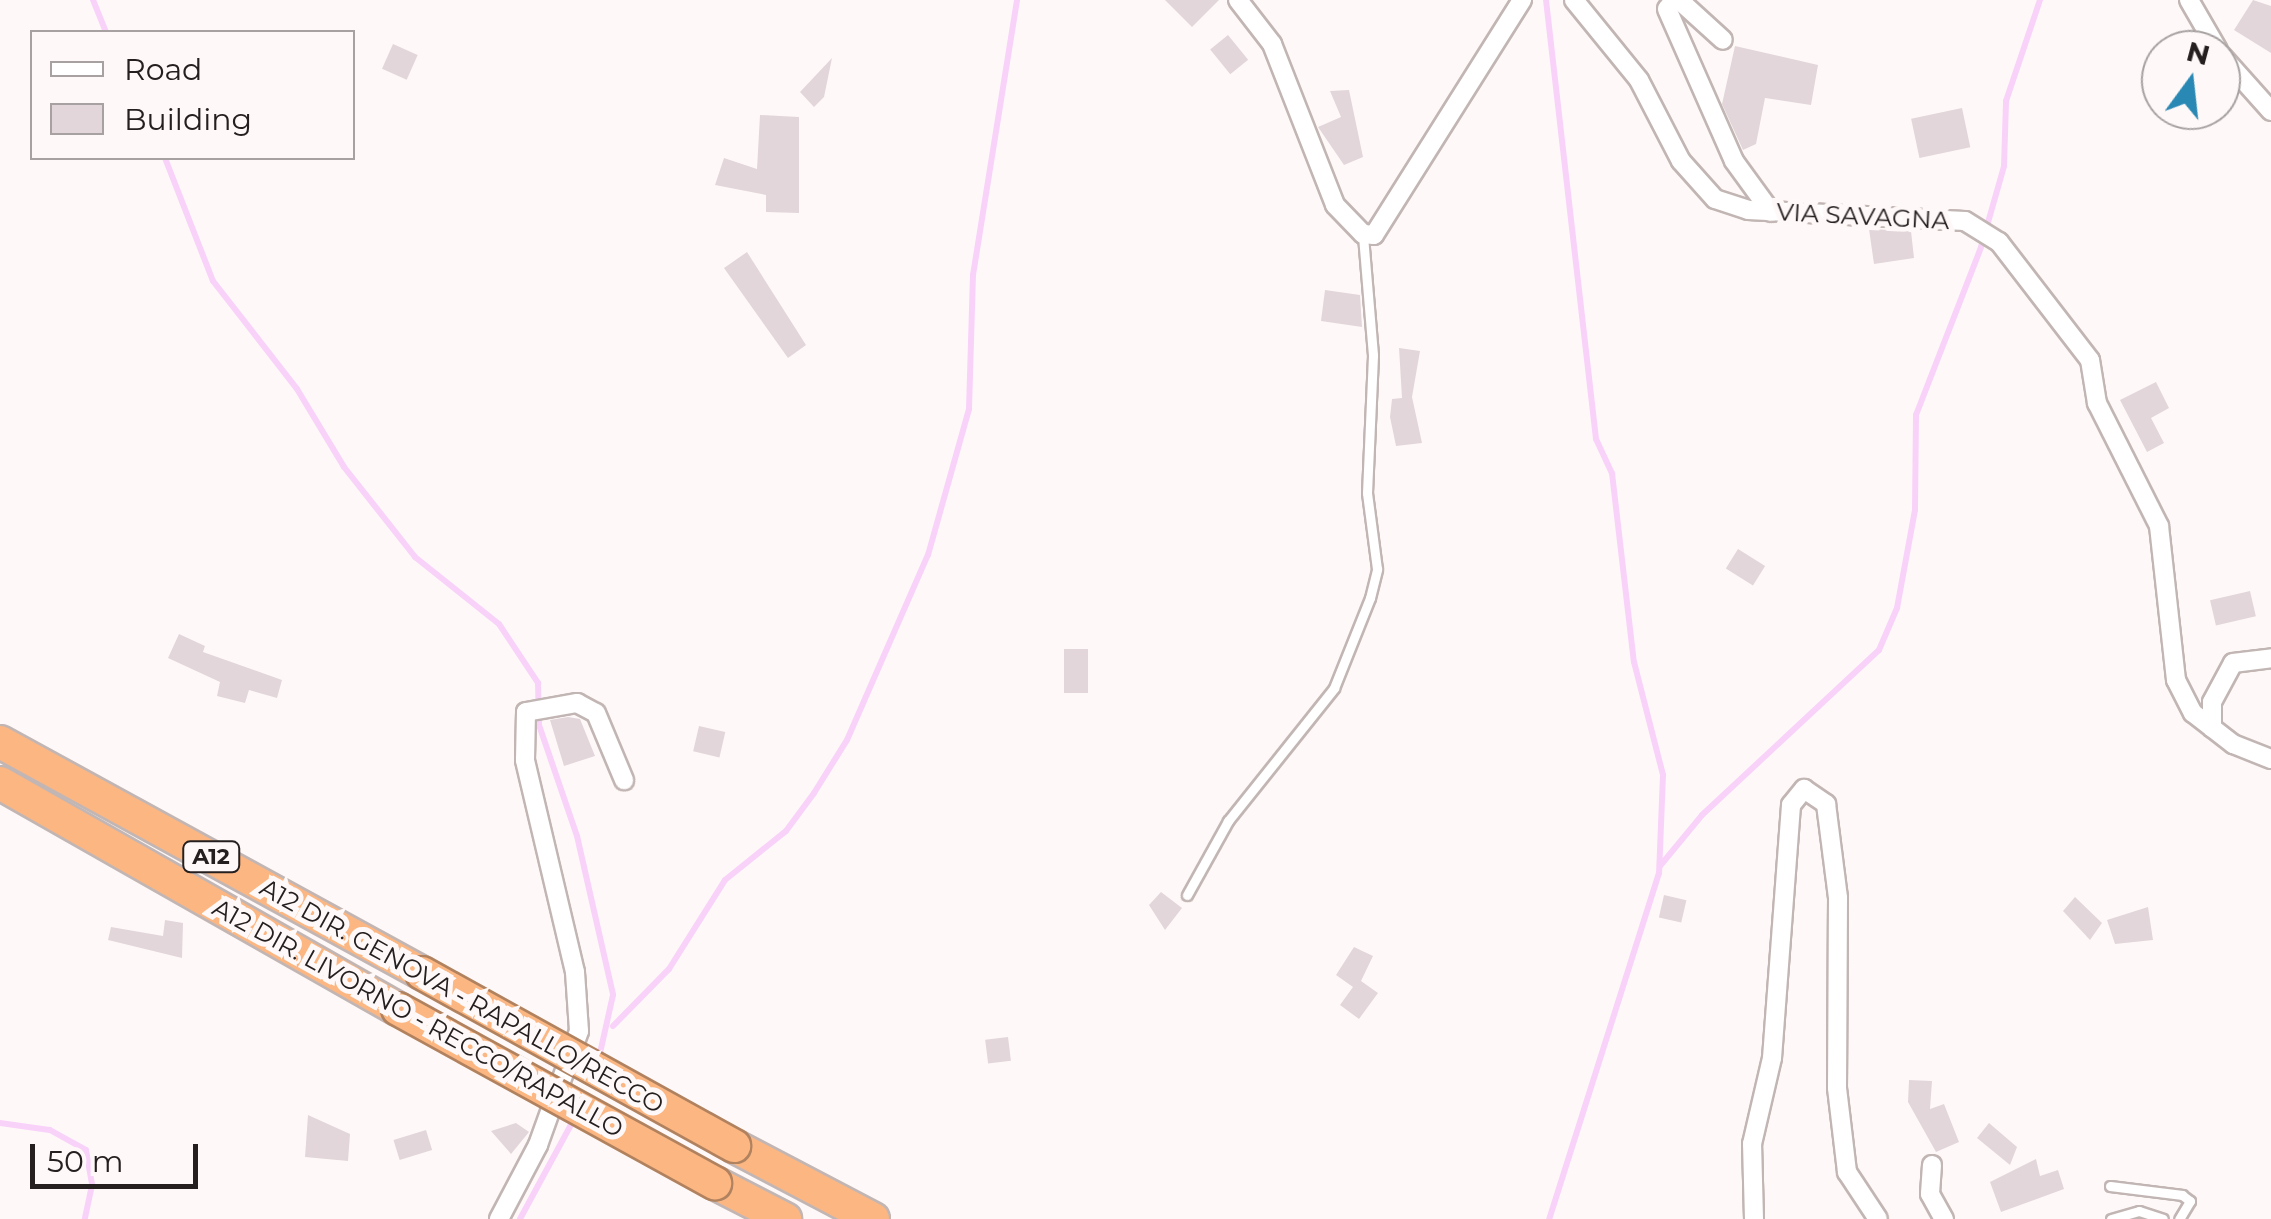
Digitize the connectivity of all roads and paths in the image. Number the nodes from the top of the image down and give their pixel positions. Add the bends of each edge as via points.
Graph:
1 (1238, 0) edge
2 (1522, 0) edge
3 (1574, 0) edge
4 (1677, 0) edge
5 (2189, 0) edge
6 (2206, 30) edge
7 (1723, 40) dead end
8 (2241, 77) edge
9 (2271, 111) edge
10 (1771, 212) junction
11 (1363, 234) junction
12 (2271, 658) edge
13 (2212, 728) junction
14 (0, 742) edge
15 (2271, 759) edge
16 (624, 780) dead end
17 (0, 783) edge
18 (1187, 894) dead end
19 (1932, 1165) dead end
20 (2110, 1186) dead end
21 (499, 1219) edge
22 (785, 1219) edge
23 (872, 1219) edge
24 (1754, 1219) edge
25 (1878, 1219) edge
26 (1944, 1219) edge
27 (2111, 1219) edge
28 (2163, 1219) edge
29 (2180, 1219) edge

1 - 11 street via 1272,44 1335,206
2 - 11 street via 1425,144 1386,226
3 - 10 street, VIA SAVAGNA via 1639,80 1681,161 1716,199
4 - 7 street
4 - 10 street via 1668,9 1734,162
5 - 6 street
8 - 9 street
10 - 13 street, VIA SAVAGNA via 1965,222 1999,242 2090,360 2097,403 2160,526 2176,680 2193,713
11 - 18 lane via 1373,355 1367,492 1377,569 1370,598 1334,688 1228,822
12 - 13 street via 2233,662 2212,702
13 - 15 street, VIA SAVAGNA
14 - 23 highway, A12 DIR. GENOVA - RAPALLO/RECCO / A12, bridge
16 - 21 street via 596,713 577,703 526,712 525,760 575,972 578,1031 538,1146
17 - 22 highway, A12 DIR. LIVORNO - RECCO/RAPALLO / A12, bridge
19 - 26 street via 1930,1194
20 - 29 lane via 2182,1195 2190,1201
24 - 25 street via 1752,1144 1770,1075 1791,806 1804,789 1826,804 1838,898 1837,1088 1847,1172
27 - 28 lane via 2139,1212

